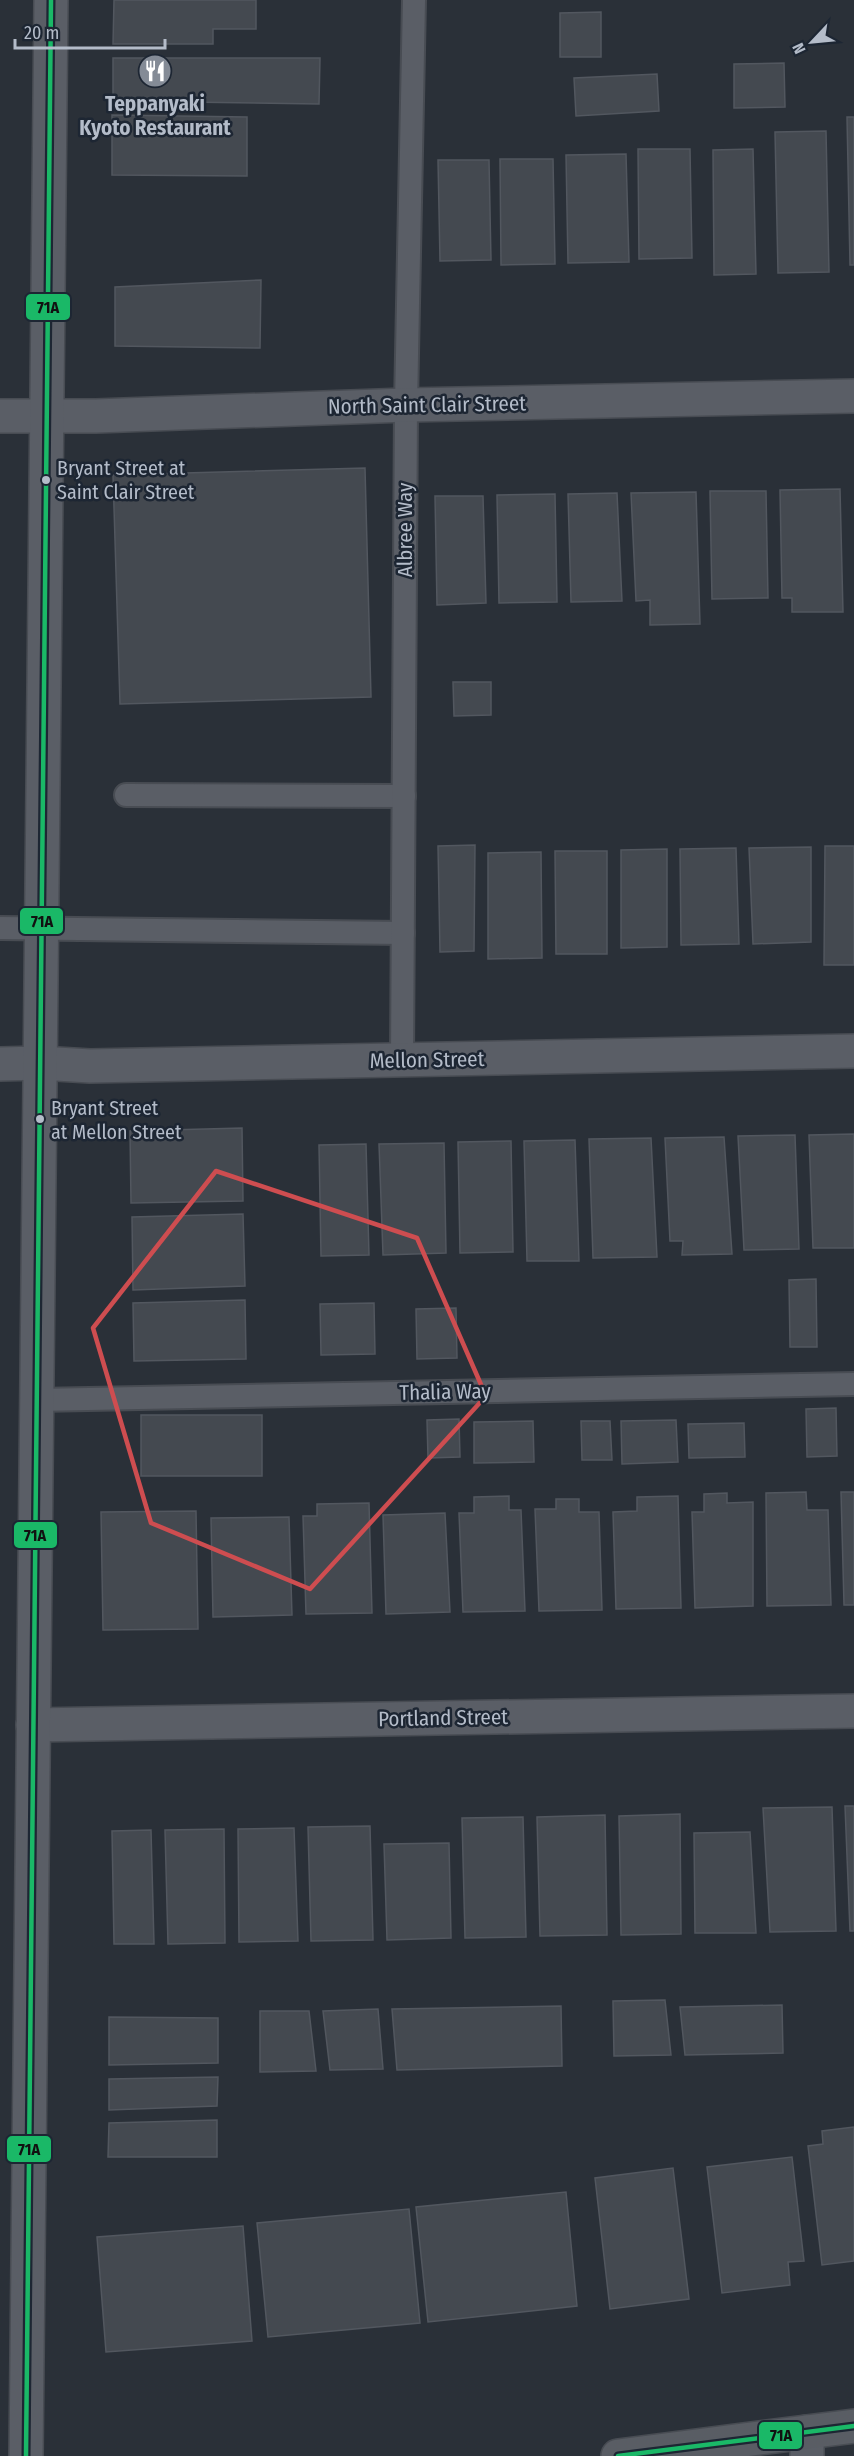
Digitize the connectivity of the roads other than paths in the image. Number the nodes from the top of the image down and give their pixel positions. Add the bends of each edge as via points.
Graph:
1 (51, 0) edge
2 (414, 0) edge
3 (854, 396) edge
4 (406, 405) junction
5 (46, 415) junction
6 (0, 416) edge
7 (126, 795) dead end
8 (404, 796) junction
9 (0, 928) edge
10 (41, 929) junction
11 (403, 933) junction
12 (854, 1052) edge
13 (402, 1060) junction
14 (40, 1063) junction
15 (0, 1064) edge
16 (854, 1384) edge
17 (36, 1400) junction
18 (854, 1711) edge
19 (33, 1725) junction
20 (854, 2426) edge
21 (807, 2444) edge
22 (26, 2456) edge
23 (618, 2456) edge

1 - 5 street
2 - 4 lane, Albree Way
3 - 4 street, North Saint Clair Street
4 - 5 street, North Saint Clair Street
4 - 8 lane, Albree Way
5 - 6 street, North Saint Clair Street
5 - 10 street
7 - 8 lane
8 - 11 lane, Albree Way
9 - 10 lane
10 - 11 lane
10 - 14 street
11 - 13 lane, Albree Way
12 - 13 street, Mellon Street
13 - 14 street, Mellon Street via 90,1066
14 - 15 street, Mellon Street
14 - 17 street
16 - 17 lane, Thalia Way
17 - 19 street
18 - 19 street, Portland Street
19 - 22 street
20 - 21 main road
21 - 23 main road

